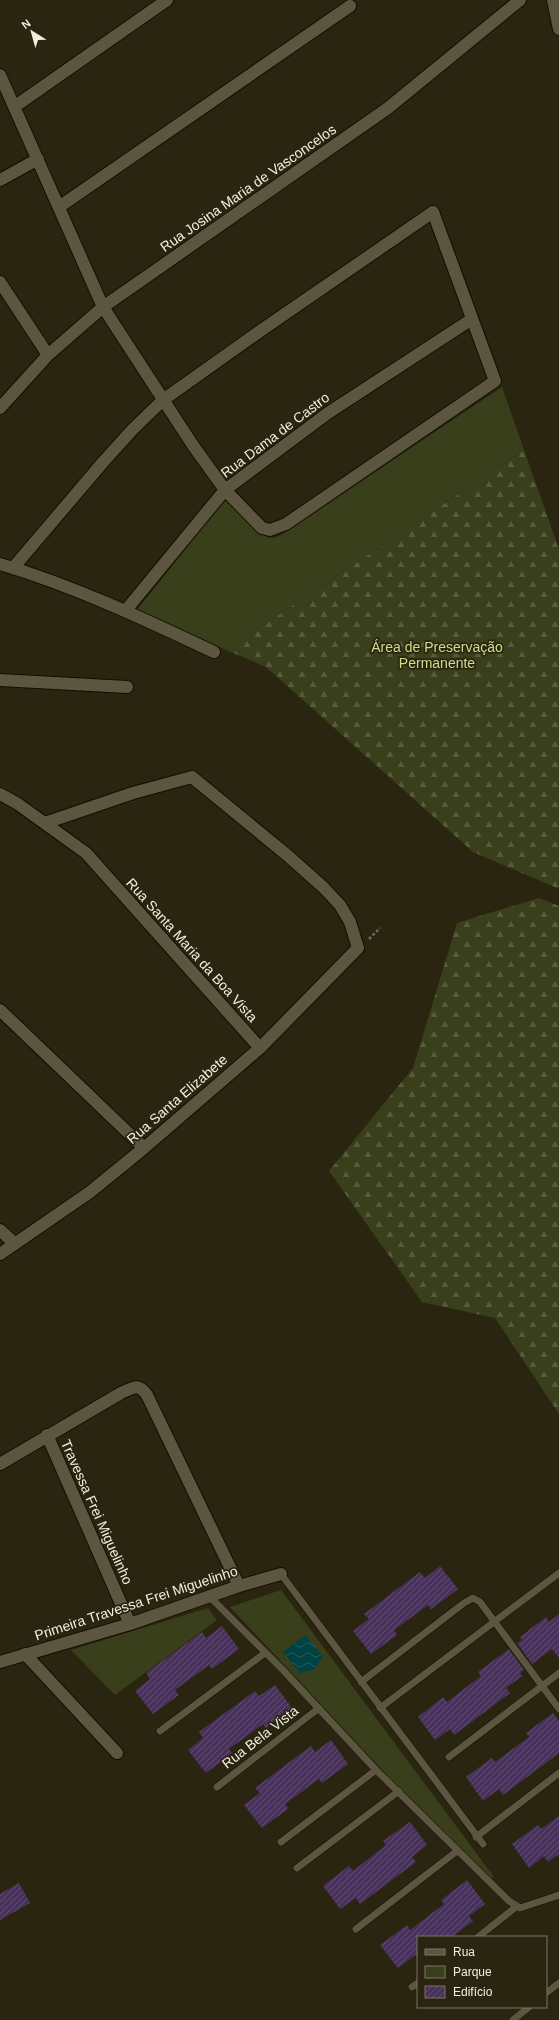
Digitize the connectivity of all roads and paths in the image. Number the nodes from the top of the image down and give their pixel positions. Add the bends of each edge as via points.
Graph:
1 (167, 0) edge
2 (520, 0) edge
3 (553, 0) edge
4 (350, 6) dead end
5 (559, 29) edge
6 (0, 75) edge
7 (14, 107) junction
8 (38, 159) junction
9 (0, 180) edge
10 (59, 207) junction
11 (0, 282) edge
12 (103, 308) junction
13 (472, 319) junction
14 (48, 355) junction
15 (163, 400) junction
16 (0, 408) edge
17 (225, 490) junction
18 (0, 564) edge
19 (13, 568) junction
20 (126, 610) junction
21 (214, 652) dead end
22 (0, 680) edge
23 (128, 688) dead end
24 (0, 794) edge
25 (45, 823) junction
26 (0, 1010) edge
27 (260, 1048) junction
28 (144, 1148) junction
29 (0, 1230) edge
30 (15, 1244) junction
31 (0, 1254) edge
32 (47, 1435) junction
33 (0, 1464) edge
34 (559, 1573) edge
35 (281, 1574) joint
36 (239, 1586) junction
37 (209, 1596) junction
38 (495, 1622) junction
39 (130, 1624) junction
40 (265, 1653) junction
41 (25, 1654) junction
42 (0, 1662) edge
43 (559, 1674) edge
44 (361, 1682) junction
45 (543, 1687) junction
46 (319, 1708) junction
47 (380, 1708) junction
48 (559, 1709) edge
49 (160, 1731) dead end
50 (117, 1753) dead end
51 (449, 1757) dead end
52 (376, 1770) junction
53 (559, 1773) edge
54 (217, 1787) dead end
55 (399, 1791) junction
56 (476, 1837) junction
57 (281, 1842) dead end
58 (483, 1844) dead end
59 (457, 1851) junction
60 (297, 1868) dead end
61 (559, 1894) edge
62 (516, 1907) junction
63 (356, 1929) dead end
64 (479, 1936) edge
65 (559, 1983) edge
66 (547, 1992) edge
67 (528, 2008) edge
68 (513, 2020) edge

1 - 7 street
2 - 12 street, Rua Josina Maria de Vasconcelos via 388,108
3 - 5 street
4 - 10 street
6 - 7 street
7 - 8 street
8 - 9 street
8 - 10 street
10 - 12 street
11 - 14 street
12 - 14 street, Rua Josina Maria de Vasconcelos
12 - 15 street
13 - 15 street via 433,212
13 - 17 street, Rua Dama de Castro via 328,413
13 - 17 street via 495,381 305,512 277,528 268,530 259,525
14 - 16 street, Rua Josina Maria de Vasconcelos
15 - 17 street
15 - 19 street via 104,461
17 - 20 street, Rua Dama de Castro
18 - 19 street
19 - 20 street
20 - 21 street
22 - 23 street
24 - 25 street, Rua Santa Maria da Boa Vista
25 - 27 street, Rua Santa Maria da Boa Vista via 86,853
25 - 27 street, Rua Santa Elizabete via 133,793 192,777 287,855 340,905 350,922 358,948
26 - 28 street
27 - 28 street, Rua Santa Elizabete
28 - 30 street, Rua Santa Elizabete via 90,1192
29 - 30 street
30 - 31 street, Rua Santa Elizabete
32 - 33 street
32 - 36 street via 121,1393 138,1387 143,1390
32 - 39 street, Travessa Frei Miguelinho
34 - 38 lane
35 - 36 street, Primeira Travessa Frei Miguelinho
35 - 44 lane
36 - 37 street, Primeira Travessa Frei Miguelinho
37 - 39 street, Primeira Travessa Frei Miguelinho
37 - 40 lane
38 - 44 lane via 477,1599 470,1599
38 - 45 lane
38 - 47 lane
39 - 41 street, Primeira Travessa Frei Miguelinho
40 - 46 lane
40 - 49 lane
41 - 42 street, Primeira Travessa Frei Miguelinho
41 - 50 street
43 - 45 lane
44 - 47 lane
45 - 48 lane
45 - 51 lane
46 - 52 lane
46 - 54 lane, Rua Bela Vista
47 - 56 lane
52 - 55 lane
52 - 57 lane
53 - 56 lane
55 - 59 lane
55 - 60 lane
56 - 58 lane
59 - 62 lane
59 - 63 lane
61 - 62 lane via 526,1907
62 - 64 lane
65 - 66 lane
67 - 68 lane

